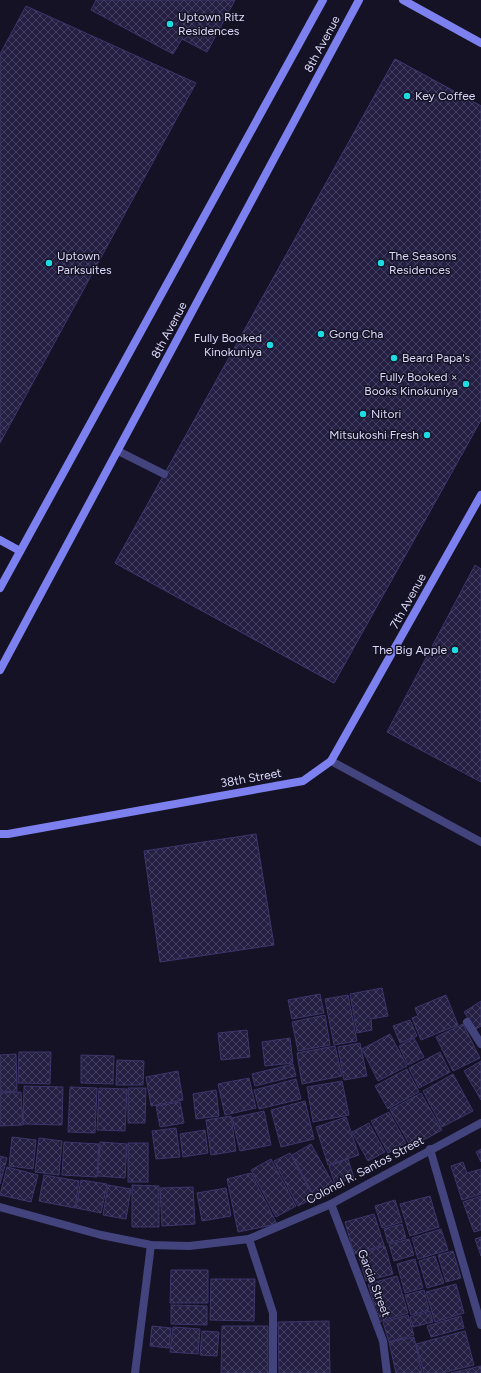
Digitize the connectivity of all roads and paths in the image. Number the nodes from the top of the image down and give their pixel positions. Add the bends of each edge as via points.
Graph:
1 (323, 0) edge
2 (359, 0) edge
3 (403, 0) edge
4 (481, 44) edge
5 (118, 451) junction
6 (164, 474) dead end
7 (481, 495) edge
8 (0, 540) edge
9 (20, 551) junction
10 (0, 588) edge
11 (0, 670) edge
12 (331, 760) junction
13 (0, 834) edge
14 (481, 842) edge
15 (467, 1022) dead end
16 (481, 1044) edge
17 (481, 1123) edge
18 (430, 1149) junction
19 (331, 1204) junction
20 (0, 1207) edge
21 (249, 1239) junction
22 (151, 1245) junction
23 (481, 1325) edge
24 (135, 1373) edge
25 (273, 1373) edge
26 (388, 1373) edge

1 - 9 street, 8th Avenue
2 - 5 street, 8th Avenue
3 - 4 street
5 - 6 street
5 - 11 street, 8th Avenue
7 - 12 street, 7th Avenue
8 - 9 street
9 - 10 street, 8th Avenue
12 - 13 street, 38th Street via 303,781
12 - 14 street
15 - 16 street
17 - 18 street, Colonel R. Santos Street
18 - 19 street, Colonel R. Santos Street
18 - 23 street
19 - 21 street, Colonel R. Santos Street
19 - 26 street, Garcia Street via 383,1341
20 - 22 street, Colonel R. Santos Street via 101,1235
21 - 22 street, Colonel R. Santos Street via 189,1246
21 - 25 street via 273,1313
22 - 24 street

